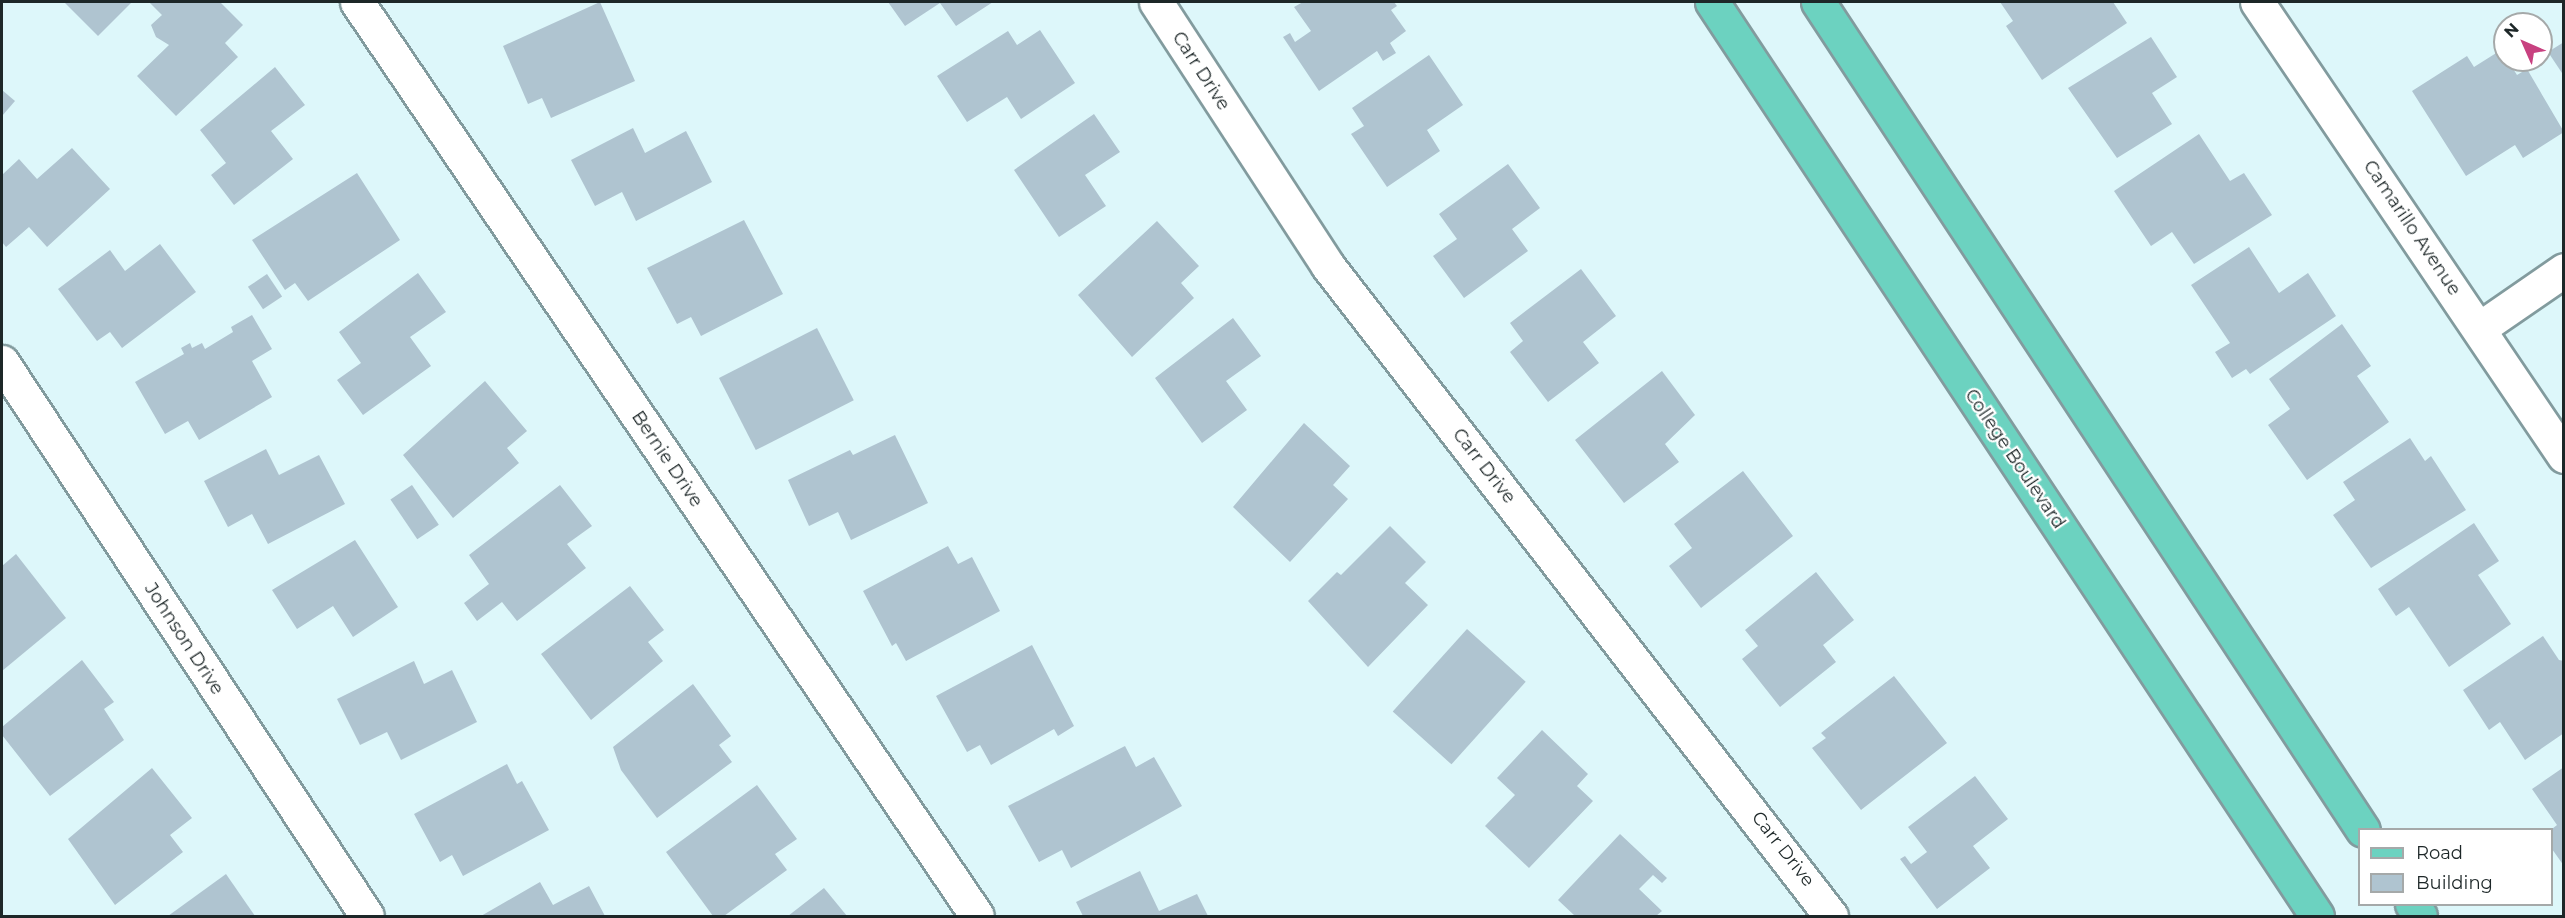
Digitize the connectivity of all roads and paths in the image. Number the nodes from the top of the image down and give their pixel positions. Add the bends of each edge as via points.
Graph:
1 (357, 2) edge
2 (1156, 2) edge
3 (1712, 2) edge
4 (1818, 2) edge
5 (2258, 2) edge
6 (2564, 270) edge
7 (2480, 328) junction
8 (2, 362) edge
9 (2564, 456) edge
10 (2362, 828) edge
11 (367, 916) edge
12 (977, 916) edge
13 (1831, 916) edge
14 (2317, 916) edge

1 - 12 street, Bernie Drive
2 - 13 street, Carr Drive via 1328,266
3 - 14 main road, College Boulevard
4 - 10 main road
5 - 7 street, Camarillo Avenue
6 - 7 street
7 - 9 street, Camarillo Avenue
8 - 11 street, Johnson Drive

